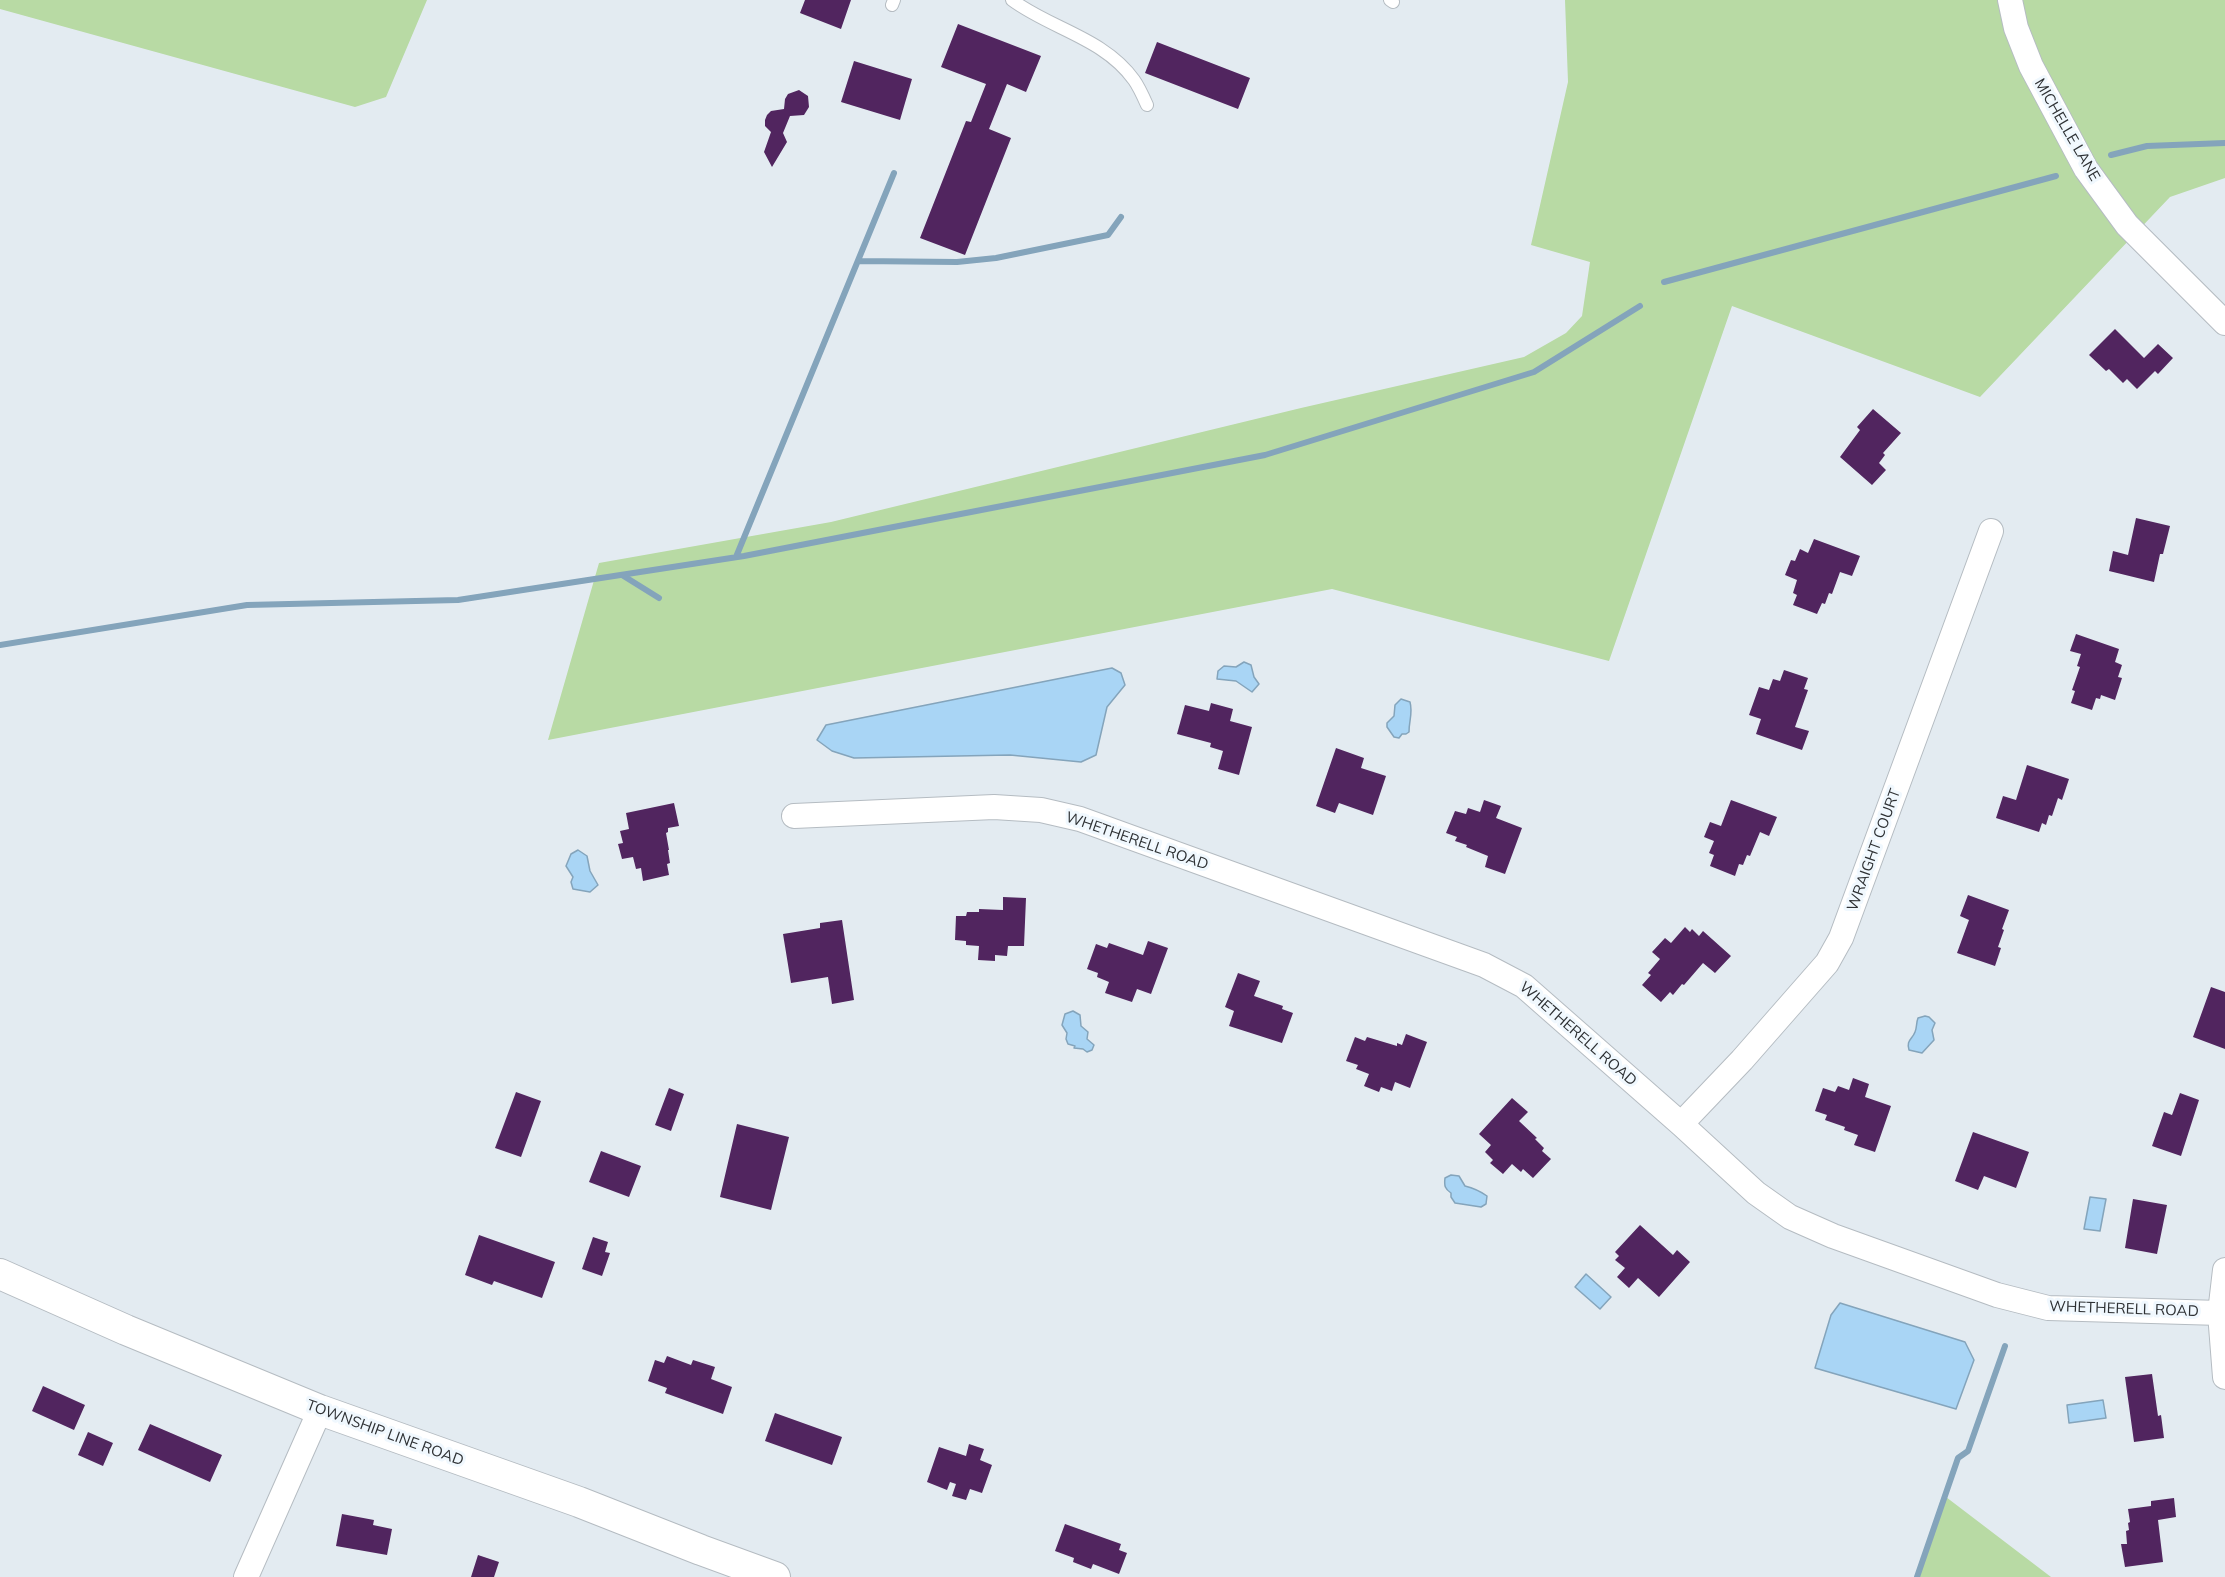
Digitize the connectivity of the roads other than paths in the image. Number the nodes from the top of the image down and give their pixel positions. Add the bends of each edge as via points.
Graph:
1 (1012, 0) edge
2 (2010, 0) edge
3 (1147, 105) dead end
4 (2225, 323) edge
5 (1991, 531) dead end
6 (794, 816) dead end
7 (1681, 1124) junction
8 (2225, 1270) edge
9 (0, 1274) edge
10 (2220, 1313) junction
11 (2225, 1377) edge
12 (320, 1410) junction
13 (246, 1577) edge
14 (775, 1577) edge

1 - 3 lane via 1115,60 1134,80
2 - 4 street, MICHELLE LANE via 2031,66 2086,169 2127,225
5 - 7 street, WRAIGHT COURT via 1841,938 1827,963
6 - 7 street, WHETHERELL ROAD via 994,807 1041,810 1080,819 1484,965 1524,986
7 - 10 street, WHETHERELL ROAD via 1756,1193 1790,1217 1997,1295 2048,1308
8 - 10 street
9 - 12 street, TOWNSHIP LINE ROAD
10 - 11 street
12 - 13 street
12 - 14 street, TOWNSHIP LINE ROAD

